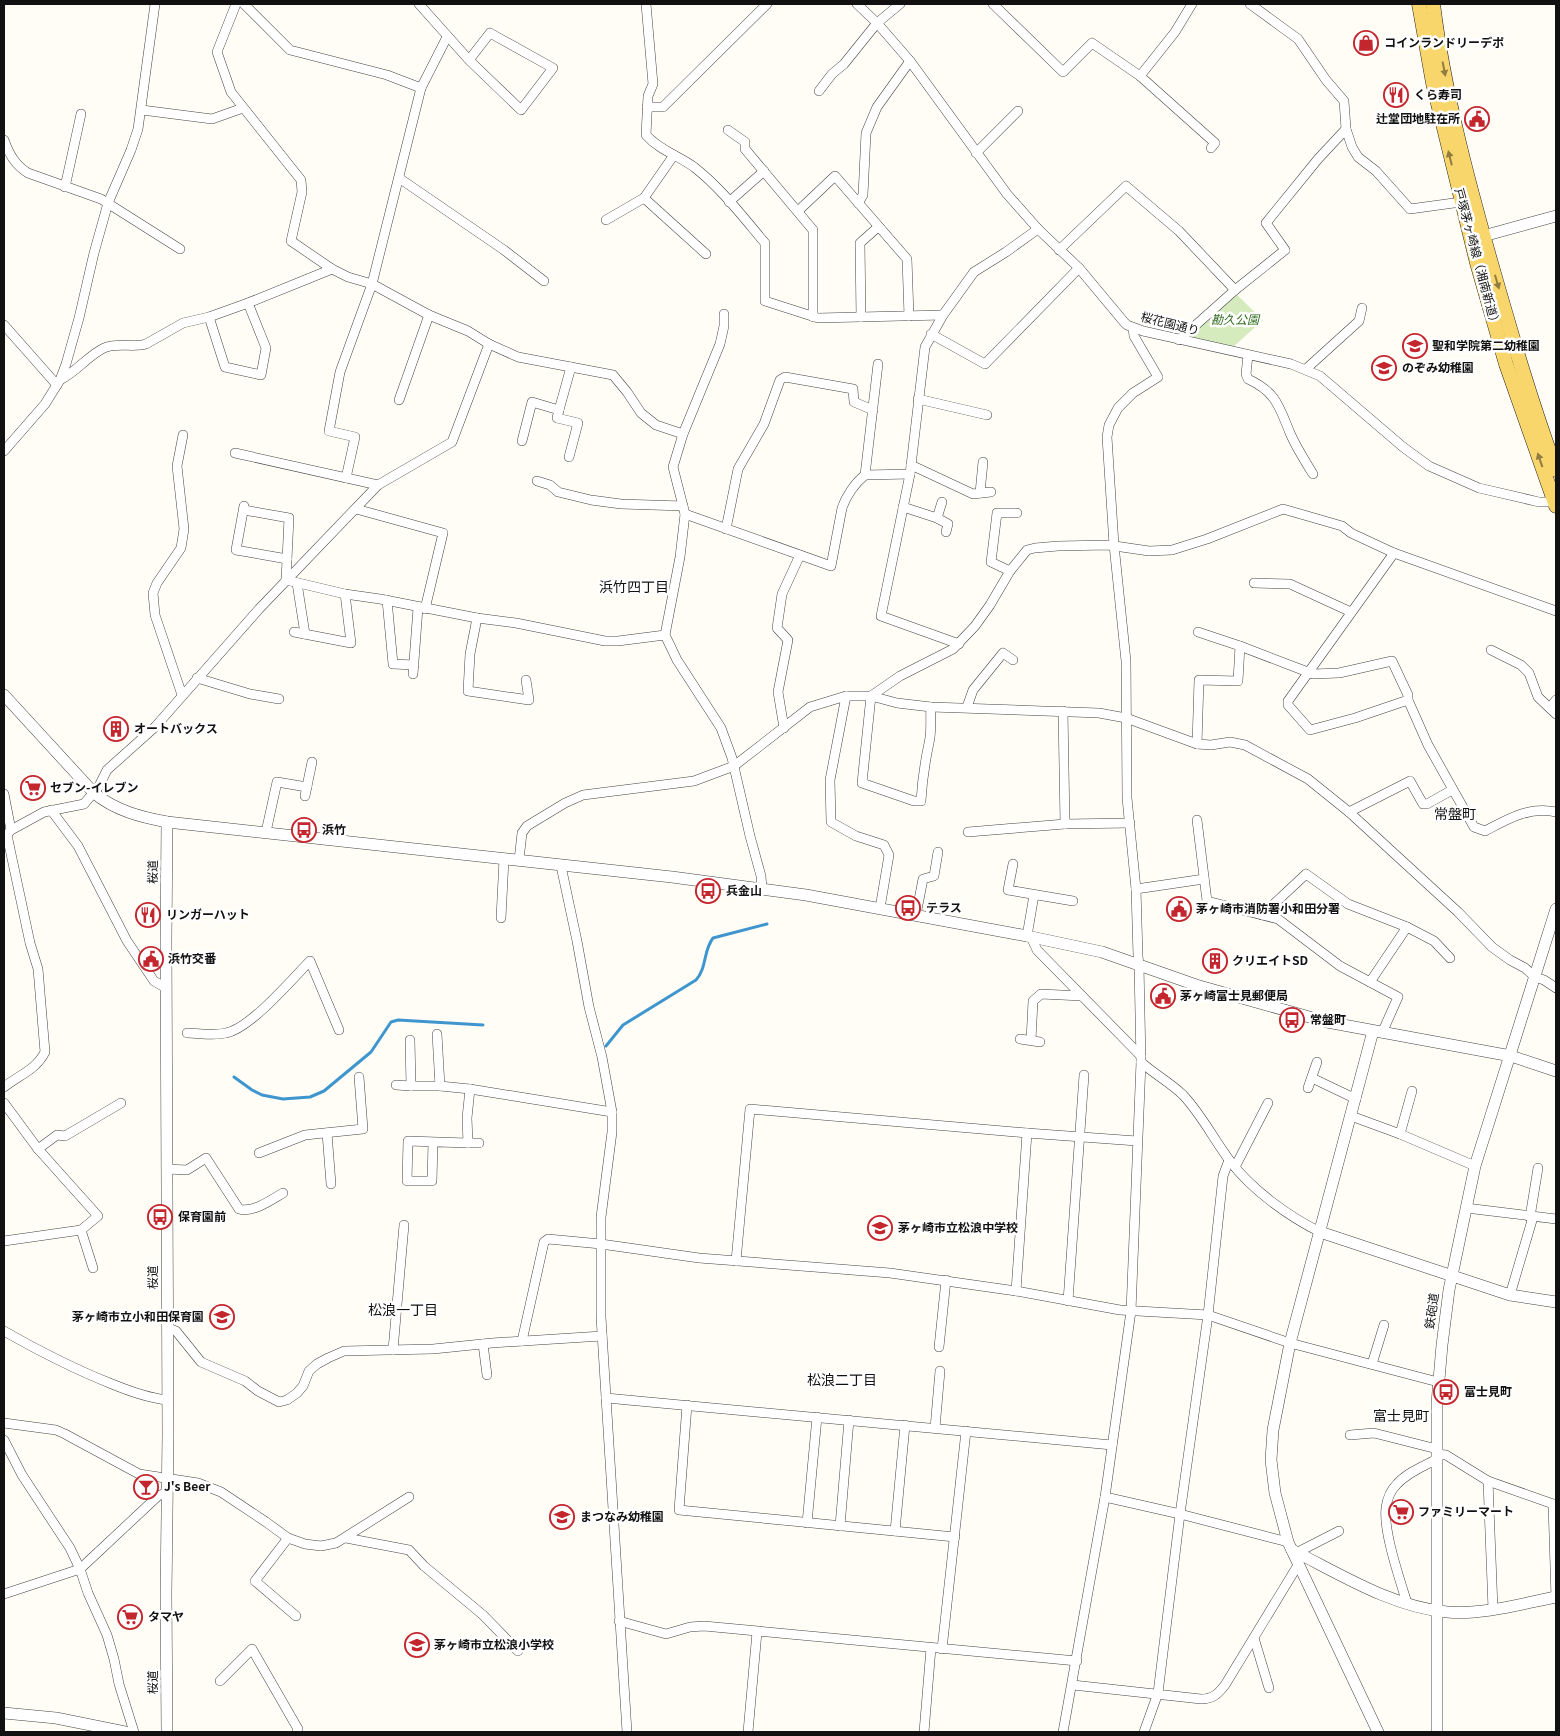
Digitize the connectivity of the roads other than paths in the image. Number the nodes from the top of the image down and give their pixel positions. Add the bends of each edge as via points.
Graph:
1 (155, 4) edge
2 (236, 4) edge
3 (244, 4) edge
4 (420, 4) edge
5 (646, 4) edge
6 (767, 4) edge
7 (857, 4) edge
8 (900, 4) edge
9 (992, 4) edge
10 (1192, 4) edge
11 (1250, 4) edge
12 (1420, 4) edge
13 (1433, 4) edge
14 (877, 22) junction
15 (447, 37) junction
16 (469, 60) junction
17 (910, 61) junction
18 (1140, 76) junction
19 (421, 88) junction
20 (819, 91) dead end
21 (647, 107) junction
22 (242, 108) junction
23 (142, 110) junction
24 (1018, 111) dead end
25 (81, 114) dead end
26 (1346, 129) junction
27 (728, 130) dead end
28 (4, 140) edge
29 (1211, 148) dead end
30 (976, 153) junction
31 (674, 155) junction
32 (764, 171) junction
33 (399, 178) junction
34 (65, 187) junction
35 (644, 198) junction
36 (729, 202) junction
37 (1462, 202) junction
38 (108, 203) junction
39 (858, 203) junction
40 (798, 211) junction
41 (1556, 216) edge
42 (606, 220) dead end
43 (878, 227) junction
44 (1038, 229) junction
45 (1477, 237) junction
46 (180, 249) dead end
47 (1059, 250) junction
48 (706, 254) dead end
49 (1079, 268) junction
50 (332, 270) junction
51 (544, 281) dead end
52 (372, 284) junction
53 (1235, 290) junction
54 (248, 303) junction
55 (1362, 308) dead end
56 (724, 314) dead end
57 (429, 315) junction
58 (943, 315) junction
59 (909, 316) junction
60 (209, 317) junction
61 (813, 317) junction
62 (862, 317) junction
63 (4, 325) edge
64 (1133, 328) junction
65 (931, 334) junction
66 (1179, 340) junction
67 (488, 344) junction
68 (1248, 355) junction
69 (878, 364) dead end
70 (571, 367) junction
71 (1306, 369) junction
72 (58, 383) junction
73 (403, 397) dead end
74 (918, 399) junction
75 (560, 410) junction
76 (873, 410) junction
77 (987, 415) dead end
78 (683, 434) junction
79 (183, 435) dead end
80 (522, 442) dead end
81 (4, 451) edge
82 (234, 453) dead end
83 (569, 457) dead end
84 (983, 462) dead end
85 (911, 470) junction
86 (1556, 470) edge
87 (1313, 474) dead end
88 (865, 475) junction
89 (346, 478) junction
90 (536, 481) dead end
91 (378, 486) junction
92 (991, 492) dead end
93 (980, 493) junction
94 (942, 502) dead end
95 (1556, 503) edge
96 (903, 507) junction
97 (356, 509) junction
98 (684, 510) junction
99 (1017, 513) dead end
100 (937, 518) junction
101 (726, 529) junction
102 (946, 532) dead end
103 (1114, 546) junction
104 (1394, 553) junction
105 (800, 555) junction
106 (287, 559) junction
107 (1010, 571) junction
108 (286, 580) junction
109 (1254, 582) dead end
110 (297, 583) junction
111 (345, 594) junction
112 (387, 600) junction
113 (421, 608) junction
114 (1556, 611) edge
115 (1351, 612) junction
116 (477, 618) junction
117 (294, 632) dead end
118 (1198, 632) dead end
119 (305, 634) junction
120 (665, 635) junction
121 (960, 644) junction
122 (1240, 646) junction
123 (1491, 650) dead end
124 (1013, 660) dead end
125 (1309, 673) junction
126 (197, 678) junction
127 (526, 680) dead end
128 (4, 695) edge
129 (182, 695) junction
130 (846, 696) junction
131 (871, 696) junction
132 (279, 699) dead end
133 (1408, 700) junction
134 (1556, 700) edge
135 (931, 707) junction
136 (967, 708) junction
137 (1063, 711) junction
138 (1553, 711) edge
139 (1126, 718) junction
140 (784, 728) junction
141 (1197, 744) junction
142 (312, 762) dead end
143 (734, 766) junction
144 (1452, 790) junction
145 (94, 793) junction
146 (4, 794) edge
147 (51, 810) junction
148 (1349, 812) junction
149 (1556, 812) edge
150 (1197, 820) dead end
151 (167, 822) junction
152 (1130, 823) junction
153 (1065, 824) junction
154 (266, 832) junction
155 (968, 832) dead end
156 (7, 834) edge
157 (938, 852) dead end
158 (504, 859) junction
159 (519, 860) junction
160 (1013, 864) dead end
161 (561, 866) junction
162 (1204, 879) junction
163 (762, 889) junction
164 (1136, 889) junction
165 (1034, 895) junction
166 (1073, 901) dead end
167 (880, 908) junction
168 (1556, 909) edge
169 (916, 915) junction
170 (1262, 915) junction
171 (500, 918) dead end
172 (1407, 927) junction
173 (1029, 936) junction
174 (1450, 958) dead end
175 (1139, 965) junction
176 (1535, 977) junction
177 (1370, 982) junction
178 (166, 988) junction
179 (1556, 988) edge
180 (1082, 996) junction
181 (339, 1030) dead end
182 (1378, 1032) junction
183 (187, 1033) dead end
184 (437, 1034) dead end
185 (1020, 1039) dead end
186 (410, 1040) dead end
187 (1511, 1056) junction
188 (1141, 1059) junction
189 (1317, 1062) dead end
190 (1556, 1071) edge
191 (1084, 1075) dead end
192 (360, 1077) dead end
193 (1312, 1078) junction
194 (396, 1085) dead end
195 (411, 1086) junction
196 (440, 1086) junction
197 (4, 1087) edge
198 (1308, 1088) dead end
199 (470, 1089) junction
200 (1412, 1091) dead end
201 (1356, 1099) junction
202 (4, 1103) edge
203 (121, 1103) dead end
204 (1268, 1103) dead end
205 (612, 1112) junction
206 (1351, 1116) junction
207 (326, 1133) junction
208 (1027, 1133) junction
209 (1400, 1134) junction
210 (1079, 1137) junction
211 (1136, 1141) junction
212 (432, 1142) junction
213 (468, 1143) junction
214 (479, 1143) dead end
215 (38, 1149) junction
216 (259, 1153) dead end
217 (1232, 1163) junction
218 (1475, 1166) junction
219 (1538, 1168) dead end
220 (167, 1169) junction
221 (331, 1184) dead end
222 (283, 1193) dead end
223 (1466, 1208) junction
224 (1531, 1217) junction
225 (1556, 1220) edge
226 (404, 1225) dead end
227 (81, 1230) junction
228 (1320, 1232) junction
229 (4, 1241) edge
230 (601, 1244) junction
231 (736, 1261) junction
232 (93, 1268) dead end
233 (1451, 1277) junction
234 (946, 1280) junction
235 (1016, 1291) junction
236 (1510, 1295) junction
237 (1068, 1301) junction
238 (1556, 1302) edge
239 (1131, 1311) junction
240 (1208, 1316) junction
241 (1384, 1325) dead end
242 (167, 1327) junction
243 (4, 1331) edge
244 (602, 1336) junction
245 (522, 1341) junction
246 (1290, 1343) junction
247 (483, 1344) junction
248 (939, 1347) dead end
249 (393, 1350) junction
250 (1372, 1364) junction
251 (940, 1371) dead end
252 (487, 1375) dead end
253 (1438, 1382) junction
254 (606, 1398) junction
255 (167, 1400) junction
256 (687, 1405) junction
257 (817, 1417) junction
258 (849, 1420) junction
259 (4, 1423) edge
260 (905, 1425) junction
261 (935, 1428) junction
262 (966, 1431) junction
263 (1350, 1435) dead end
264 (4, 1440) edge
265 (1112, 1445) junction
266 (1437, 1454) junction
267 (167, 1478) junction
268 (1488, 1481) junction
269 (167, 1492) junction
270 (409, 1497) dead end
271 (1105, 1497) junction
272 (1555, 1505) edge
273 (1180, 1514) junction
274 (807, 1523) junction
275 (840, 1526) junction
276 (1339, 1530) dead end
277 (895, 1531) junction
278 (954, 1537) junction
279 (288, 1538) junction
280 (346, 1538) junction
281 (1292, 1548) junction
282 (1298, 1565) junction
283 (80, 1569) junction
284 (4, 1594) edge
285 (1556, 1598) edge
286 (1407, 1604) junction
287 (1493, 1609) junction
288 (1437, 1610) junction
289 (296, 1616) dead end
290 (619, 1621) junction
291 (757, 1632) junction
292 (1254, 1638) junction
293 (931, 1648) junction
294 (942, 1649) junction
295 (518, 1651) dead end
296 (1077, 1661) junction
297 (220, 1681) dead end
298 (1073, 1685) junction
299 (1269, 1688) dead end
300 (1158, 1693) junction
301 (4, 1713) edge
302 (125, 1732) edge
303 (134, 1732) edge
304 (167, 1732) edge
305 (297, 1732) edge
306 (627, 1732) edge
307 (748, 1732) edge
308 (924, 1732) edge
309 (1063, 1732) edge
310 (1144, 1732) edge
311 (1378, 1732) edge
312 (1437, 1732) edge

1 - 23 street
2 - 22 street via 217,52 231,92
3 - 19 street via 290,50 387,75
4 - 15 street
5 - 21 street via 653,84
6 - 21 street via 663,107
7 - 14 street, 桜花園通り
8 - 14 street
9 - 18 street via 1063,72 1092,43
10 - 18 street via 1175,32
11 - 26 street via 1298,39 1344,101
37 -> 12 main road, 戸塚茅ヶ崎線（湘南新道） via 1433,83
13 -> 45 main road, 戸塚茅ヶ崎線（湘南新道）
14 - 17 street, 桜花園通り
14 - 20 street
15 - 16 street
15 - 19 street
16 - 16 street via 521,110 553,68 490,33
17 - 30 street, 桜花園通り
17 - 39 street via 877,107 866,133 863,195
18 - 29 street via 1215,143
19 - 33 street
21 - 31 street via 646,136
22 - 23 street via 212,119
22 - 50 street via 301,180 302,192 291,241
23 - 38 street via 131,150
24 - 30 street
25 - 34 street
26 - 37 street via 1358,157 1376,171 1410,209
26 - 53 street via 1318,158 1266,223 1284,250
27 - 32 street via 745,142 745,149
28 - 34 street via 20,168
30 - 44 street, 桜花園通り
31 - 35 street
31 - 36 street via 693,166
32 - 36 street
32 - 40 street
33 - 51 street
33 - 52 street
34 - 38 street
35 - 42 street
35 - 48 street
36 - 61 street via 765,243 765,301
37 - 45 main road, 戸塚茅ヶ崎線（湘南新道）
38 - 46 street
38 - 72 street via 80,318
39 - 40 street via 835,176
39 - 43 street
40 - 61 street via 813,230
41 - 45 street
43 - 59 street via 907,259
43 - 62 street via 860,243
44 - 47 street, 桜花園通り
44 - 58 street via 974,272
45 -> 86 main road, 戸塚茅ヶ崎線（湘南新道）
95 -> 45 main road, 戸塚茅ヶ崎線（湘南新道） via 1506,364
47 - 49 street, 桜花園通り
47 - 53 street via 1126,186 1179,230
49 - 64 street, 桜花園通り via 1111,308
49 - 65 street via 985,364
50 - 52 street
50 - 54 street
52 - 57 street
52 - 89 street via 340,372 329,431 355,437
53 - 66 street
54 - 60 street
54 - 60 street via 266,348 261,375 225,366
55 - 71 street via 1359,321
56 - 78 street via 720,344
57 - 67 street via 468,331
57 - 73 street
58 - 59 street
58 - 65 street
59 - 62 street
60 - 72 street via 183,323 140,346 103,348
61 - 62 street
63 - 72 street
64 - 66 street, 桜花園通り
64 - 103 street via 1134,336 1158,377 1133,393 1118,408 1110,425 1107,455
65 - 74 street via 925,347
66 - 68 street, 桜花園通り
67 - 70 street via 518,357
67 - 91 street via 452,442
68 - 71 street, 桜花園通り
68 - 87 street via 1248,379 1261,385 1279,404 1290,433
69 - 76 street
70 - 75 street
70 - 78 street via 612,375 641,413 656,425
71 - 95 street, 桜花園通り via 1320,376 1429,466 1479,488
72 - 81 street via 46,404
74 - 77 street
74 - 85 street
75 - 80 street via 532,402
75 - 83 street via 557,418 578,423
76 - 88 street
76 - 101 street via 854,402 853,389 785,377 780,380 764,424 738,469
78 - 98 street via 673,467
79 - 129 street via 177,466 184,529 180,548 153,593 156,614
82 - 89 street
84 - 93 street
85 - 88 street
85 - 93 street via 973,494
85 - 96 street
88 - 105 street via 842,508 831,566
89 - 91 street
90 - 98 street via 550,485 558,492 591,500
91 - 97 street
92 - 93 street
94 - 100 street
96 - 100 street
96 - 121 street via 880,616
97 - 108 street
97 - 113 street via 443,533
98 - 101 street
98 - 120 street via 680,558
99 - 107 street via 998,513 991,562
100 - 102 street via 948,524
101 - 105 street
103 - 104 street via 1148,551 1172,550 1282,508 1342,526
103 - 107 street via 1035,548 1027,550
103 - 139 street via 1126,661
104 - 114 street
104 - 115 street
105 - 140 street via 782,594 777,628 788,640 778,692
106 - 106 street via 289,518 244,508 236,550
106 - 108 street
107 - 121 street via 985,612
108 - 110 street
108 - 126 street
109 - 115 street via 1290,584
110 - 111 street
110 - 119 street
111 - 112 street
111 - 119 street via 351,642
112 - 113 street
112 - 113 street via 393,664 413,669
113 - 116 street
115 - 125 street
116 - 120 street via 605,641
116 - 127 street via 470,654 468,691 529,700
117 - 119 street
118 - 122 street
120 - 143 street via 677,660 716,717
121 - 131 street via 900,676
122 - 125 street
122 - 141 street via 1238,682 1199,680
123 - 138 street via 1529,673 1538,697
124 - 136 street via 1003,653 973,690
125 - 133 street via 1339,673 1392,662
125 - 133 street via 1288,704 1310,730
126 - 129 street
126 - 132 street
128 - 145 street
129 - 145 street via 155,726 107,770
130 - 131 street
130 - 140 street via 810,707
130 - 167 street via 830,780 831,822 856,836 884,845 890,855
131 - 135 street
131 - 135 street via 862,783 914,801 921,801
133 - 144 street
134 - 138 street
135 - 136 street
136 - 137 street
137 - 139 street
137 - 153 street
139 - 141 street
139 - 152 street
140 - 143 street
141 - 148 street via 1230,742 1245,745 1308,779
142 - 154 street via 306,792 277,782
143 - 159 street via 694,781 583,795 527,826 522,833
143 - 163 street
144 - 148 street via 1423,804 1410,781
144 - 149 street via 1474,827 1485,831 1518,814 1544,810
145 - 147 street via 80,806
145 - 151 street via 140,817
146 - 156 street
147 - 156 street
147 - 178 street via 78,846 127,941 154,982
148 - 176 street via 1492,947
150 - 162 street
151 - 154 street
151 - 178 street, 桜道
152 - 153 street
152 - 164 street
153 - 155 street
154 - 158 street
156 - 197 street via 38,969 45,1052 32,1069
157 - 169 street via 934,876 923,879
158 - 159 street
158 - 171 street
159 - 161 street
160 - 165 street via 1008,890
161 - 163 street
161 - 205 street
162 - 164 street
162 - 170 street via 1207,901
163 - 167 street
164 - 175 street
165 - 166 street
165 - 173 street
167 - 169 street
168 - 176 street, 鉄砲道
169 - 173 street
170 - 172 street via 1306,874 1348,904
170 - 177 street via 1278,919 1340,966
172 - 174 street via 1434,941
172 - 177 street
173 - 175 street via 1102,952
173 - 180 street via 1037,950
175 - 182 street via 1196,985 1327,1022
175 - 188 street
176 - 179 street
176 - 187 street, 鉄砲道
177 - 182 street via 1398,997
178 - 220 street, 桜道
180 - 185 street via 1040,994 1033,1001 1036,1041
180 - 188 street
181 - 183 street via 310,960 260,1011 237,1029 226,1033
182 - 187 street
182 - 201 street
184 - 196 street
186 - 195 street
187 - 190 street
187 - 218 street, 鉄砲道
188 - 211 street
188 - 217 street via 1182,1094
189 - 193 street
191 - 210 street
192 - 207 street via 364,1128
193 - 198 street
193 - 201 street
194 - 195 street
195 - 196 street
196 - 199 street
199 - 205 street
199 - 213 street
200 - 209 street
201 - 206 street
202 - 215 street
203 - 215 street via 65,1136 57,1135
204 - 217 street
205 - 230 street
206 - 209 street
206 - 228 street
207 - 216 street via 305,1135
207 - 221 street
208 - 210 street
208 - 231 street via 750,1109
208 - 235 street
209 - 218 street
210 - 211 street
210 - 237 street
211 - 239 street
212 - 212 street via 408,1141 407,1181 432,1181
212 - 213 street
213 - 214 street
215 - 227 street via 98,1216
217 - 228 street via 1264,1195
217 - 240 street via 1223,1176
218 - 223 street, 鉄砲道
219 - 224 street
220 - 222 street via 187,1170 206,1158 239,1208 244,1210
220 - 242 street, 桜道
223 - 224 street
223 - 233 street, 鉄砲道
224 - 225 street
224 - 236 street
226 - 249 street
227 - 229 street
227 - 232 street
228 - 233 street
228 - 246 street
230 - 231 street
230 - 244 street
230 - 245 street via 548,1239 544,1242
231 - 234 street
233 - 236 street
233 - 253 street, 鉄砲道
234 - 235 street
234 - 248 street
235 - 237 street
236 - 238 street
237 - 239 street
239 - 240 street
239 - 265 street
240 - 246 street
240 - 273 street
241 - 250 street
242 - 249 street via 176,1331 201,1362 245,1381 279,1402 297,1393 310,1371 328,1358 344,1352
242 - 255 street, 桜道
243 - 255 street via 73,1369
244 - 245 street
244 - 254 street
245 - 247 street
246 - 250 street
246 - 281 street via 1272,1430 1272,1460 1280,1518
247 - 249 street
247 - 252 street
250 - 253 street
251 - 261 street
253 - 266 street, 鉄砲道
254 - 256 street
254 - 290 street
255 - 267 street, 桜道
256 - 257 street
256 - 274 street via 679,1510
257 - 258 street
257 - 274 street
258 - 260 street
258 - 275 street
259 - 267 street via 56,1430 138,1474
260 - 261 street
260 - 277 street
261 - 262 street
262 - 265 street
262 - 278 street
263 - 266 street via 1374,1433
264 - 283 street via 22,1476 70,1548
265 - 271 street
266 - 268 street via 1446,1455
266 - 286 street via 1396,1485 1386,1508 1386,1523
266 - 288 street, 鉄砲道
267 - 269 street, 桜道
267 - 279 street via 198,1483 221,1492
268 - 272 street
268 - 287 street
269 - 283 street via 158,1496
269 - 304 street, 桜道
270 - 280 street
271 - 273 street
271 - 296 street
272 - 285 street
273 - 281 street
273 - 300 street
274 - 275 street
275 - 277 street
276 - 281 street
277 - 278 street
278 - 294 street
279 - 280 street via 321,1546
279 - 289 street via 255,1581
280 - 295 street via 410,1550
281 - 282 street
281 - 286 street via 1373,1591
282 - 292 street
282 - 311 street
283 - 284 street
283 - 303 street via 107,1635
285 - 287 street
286 - 288 street
287 - 288 street
288 - 312 street, 鉄砲道
290 - 291 street via 666,1634 704,1626
290 - 306 street
291 - 293 street
291 - 307 street
292 - 299 street
292 - 300 street via 1218,1694 1201,1699
293 - 294 street
293 - 308 street
294 - 296 street
296 - 298 street
297 - 305 street via 252,1649
298 - 300 street
298 - 309 street
300 - 310 street
301 - 302 street via 56,1718

